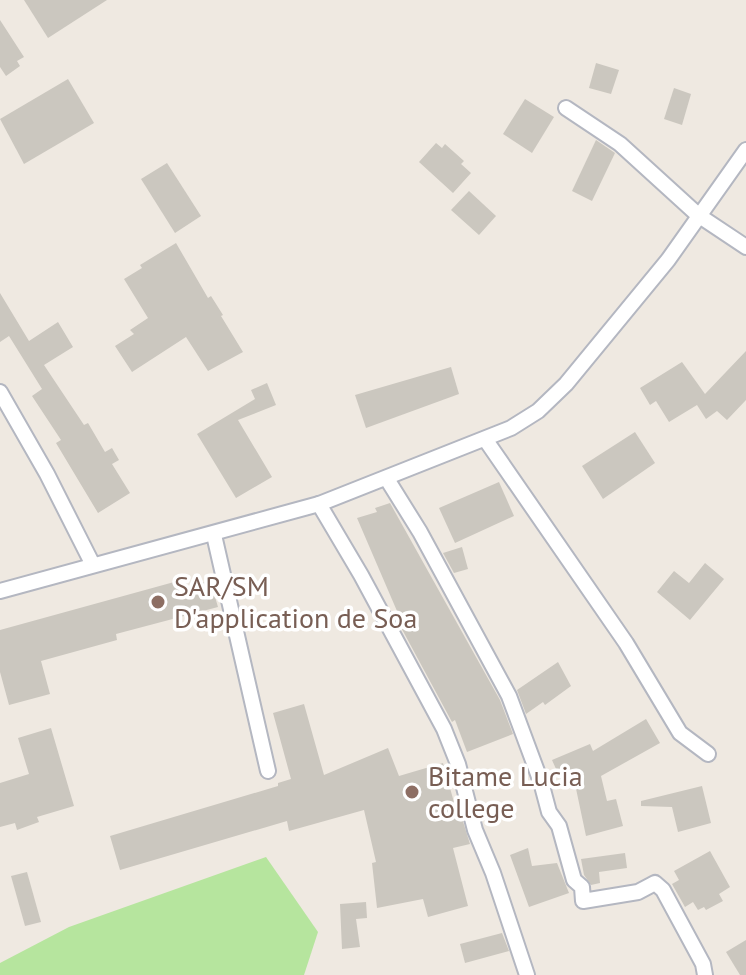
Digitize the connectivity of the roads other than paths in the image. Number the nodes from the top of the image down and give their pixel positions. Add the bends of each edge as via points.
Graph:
1 (566, 108) dead end
2 (746, 150) edge
3 (698, 215) junction
4 (746, 247) edge
5 (0, 392) edge
6 (485, 439) junction
7 (387, 479) junction
8 (319, 504) junction
9 (214, 535) junction
10 (93, 565) junction
11 (0, 591) edge
12 (708, 754) dead end
13 (268, 771) dead end
14 (527, 975) edge
15 (705, 975) edge

1 - 3 street via 636,156
2 - 3 street
3 - 4 street
3 - 6 street via 668,260 566,384 538,411
5 - 10 street
6 - 7 street
6 - 12 street via 626,643 680,733
7 - 8 street
7 - 15 street via 509,696 583,901 638,892 655,883 690,939
8 - 9 street
8 - 14 street via 444,729
9 - 10 street
9 - 13 street
10 - 11 street

